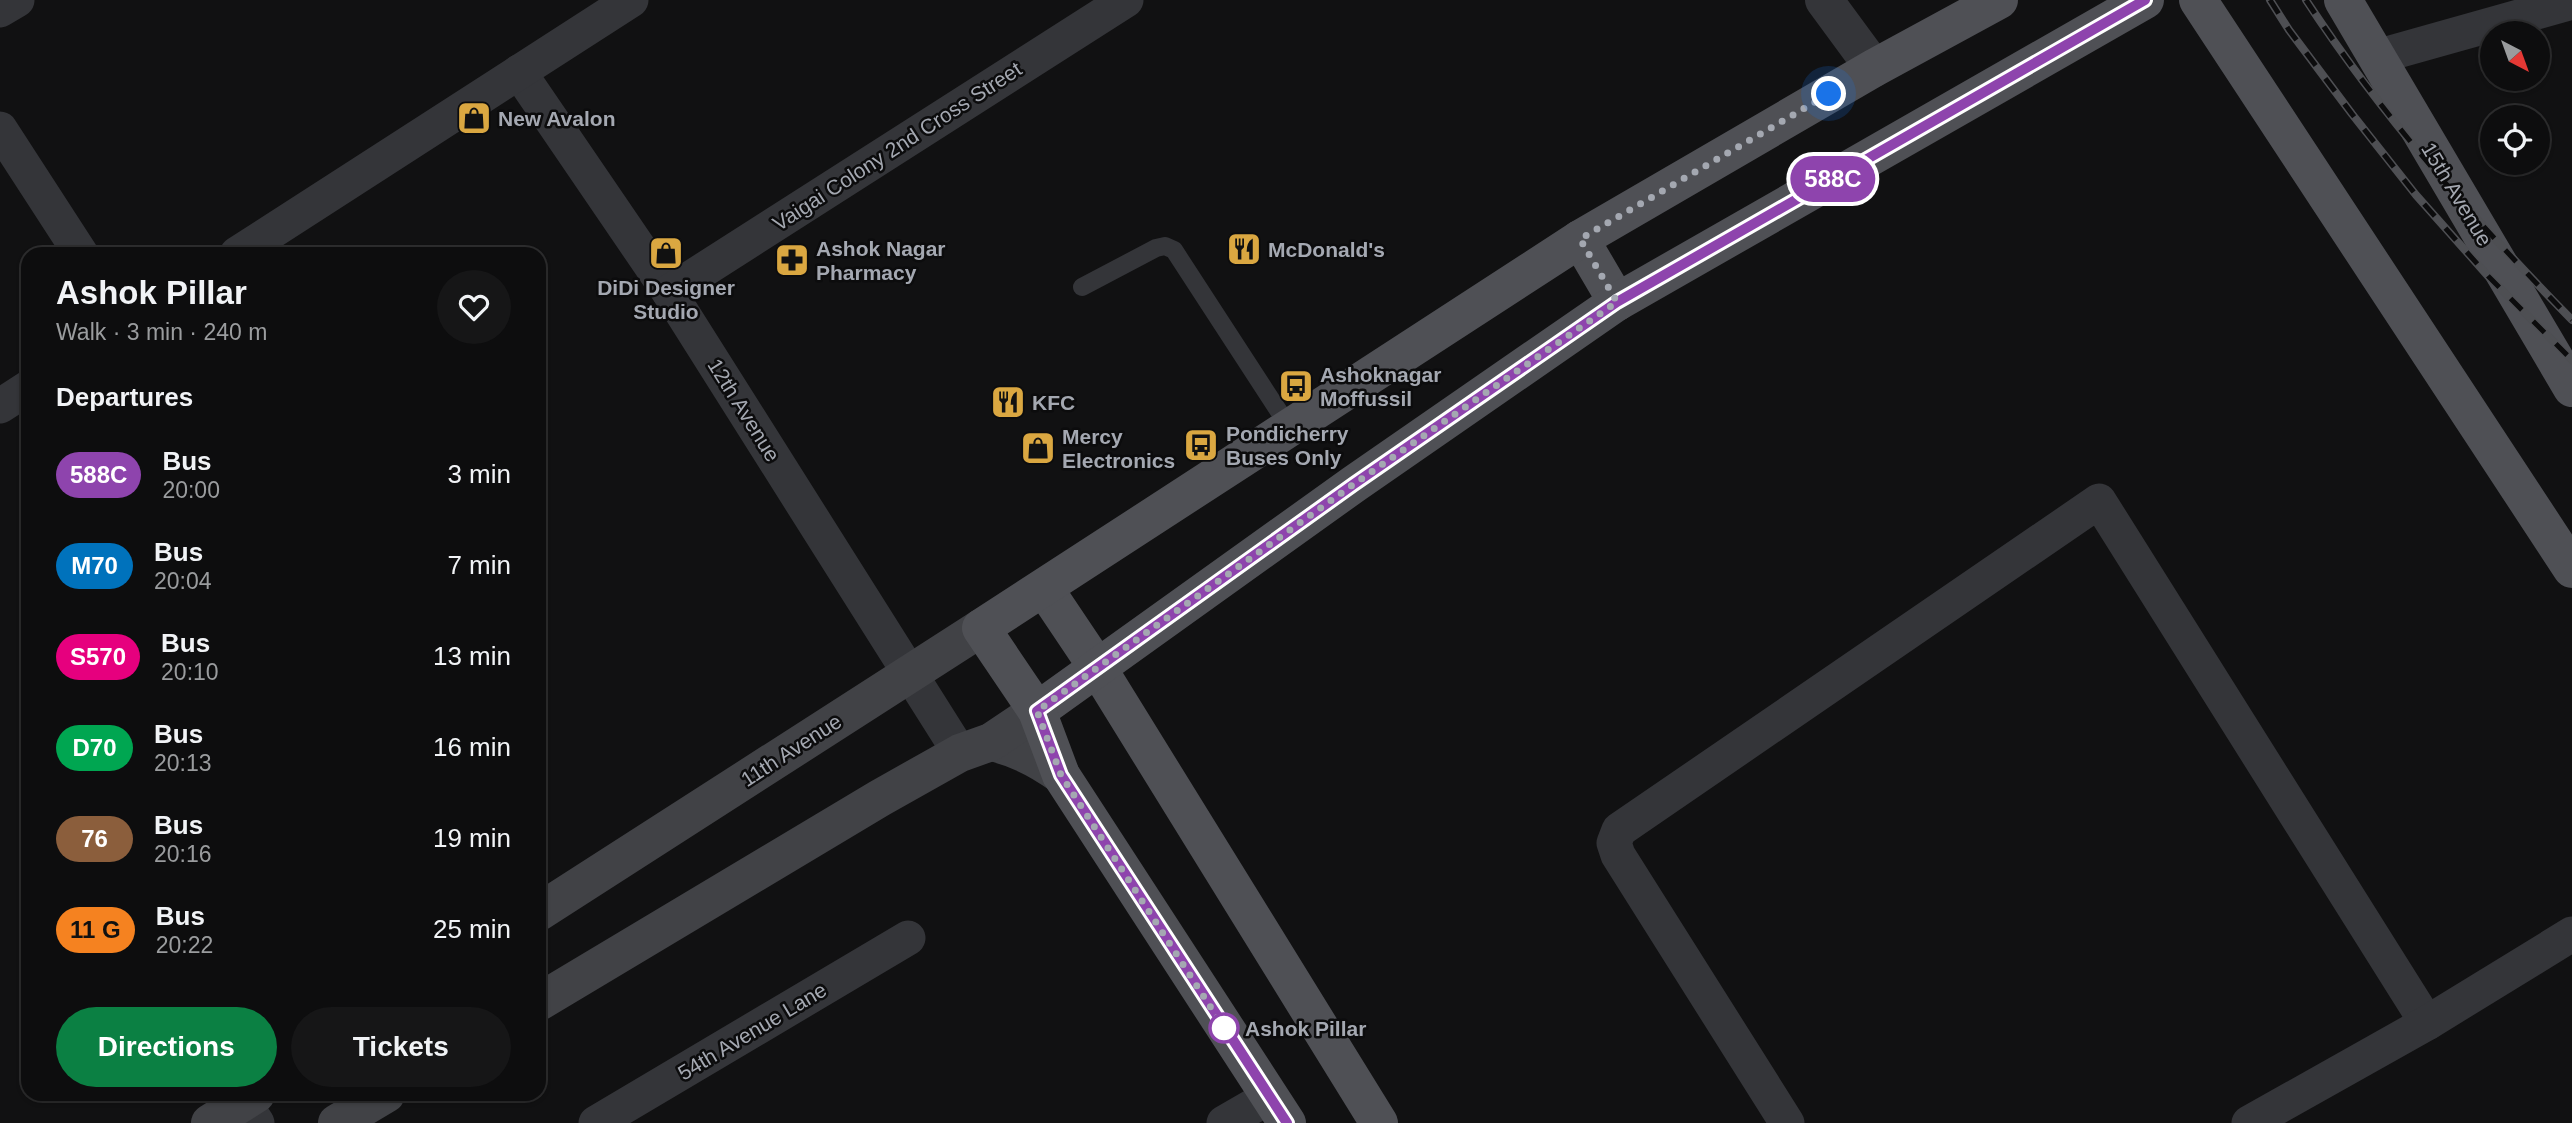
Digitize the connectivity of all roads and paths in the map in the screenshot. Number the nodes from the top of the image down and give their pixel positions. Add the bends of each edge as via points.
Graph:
1 (17, 0) edge
2 (631, 0) edge
3 (1126, 0) edge
4 (1824, 0) edge
5 (1999, 0) edge
6 (2145, 0) edge
7 (2199, 0) edge
8 (2343, 0) edge
9 (2572, 2) edge
10 (0, 10) edge
11 (2376, 57) junction
12 (1874, 68) junction
13 (519, 72) junction
14 (0, 129) edge
15 (1580, 239) junction
16 (76, 247) edge
17 (248, 247) edge
18 (1082, 287) dead end
19 (669, 292) junction
20 (1617, 302) junction
21 (2572, 388) edge
22 (21, 392) edge
23 (0, 406) edge
24 (1289, 428) junction
25 (2572, 569) edge
26 (1044, 588) junction
27 (981, 628) junction
28 (1097, 667) junction
29 (911, 674) junction
30 (1037, 711) junction
31 (975, 747) junction
32 (1061, 775) junction
33 (546, 908) edge
34 (2572, 934) edge
35 (908, 939) dead end
36 (546, 998) edge
37 (2427, 1023) junction
38 (374, 1101) edge
39 (252, 1106) edge
40 (1278, 1110) edge
41 (210, 1123) edge
42 (337, 1123) edge
43 (596, 1123) edge
44 (1224, 1123) edge
45 (1380, 1123) edge
46 (1787, 1123) edge
47 (2249, 1123) edge

1 - 10 street
2 - 13 street
3 - 19 street, Vaigai Colony 2nd Cross Street
4 - 12 street
5 - 12 main road, 11th Avenue
6 - 20 main road
7 - 25 main road
8 - 11 main road, 15th Avenue
9 - 11 street
11 - 21 main road, 15th Avenue
12 - 15 main road, 11th Avenue
13 - 17 street
13 - 19 street, 12th Avenue
14 - 16 street
15 - 20 main road
15 - 24 main road, 11th Avenue
18 - 24 lane via 1156,248 1174,250
19 - 29 street, 12th Avenue
20 - 28 main road
22 - 23 street
24 - 26 main road, 11th Avenue
26 - 27 main road, 11th Avenue
26 - 28 main road
27 - 29 main road, 11th Avenue
27 - 30 main road
28 - 30 main road
28 - 45 main road
29 - 31 street, 12th Avenue
29 - 33 main road, 11th Avenue
30 - 31 main road
30 - 32 main road
31 - 32 main road via 1009,746 1039,758
31 - 36 main road via 880,798
32 - 40 main road
34 - 37 street
35 - 43 street, 54th Avenue Lane
37 - 46 street via 2099,501 1619,830 1614,843 1618,855
37 - 47 street
38 - 42 main road
39 - 41 main road
40 - 44 street

